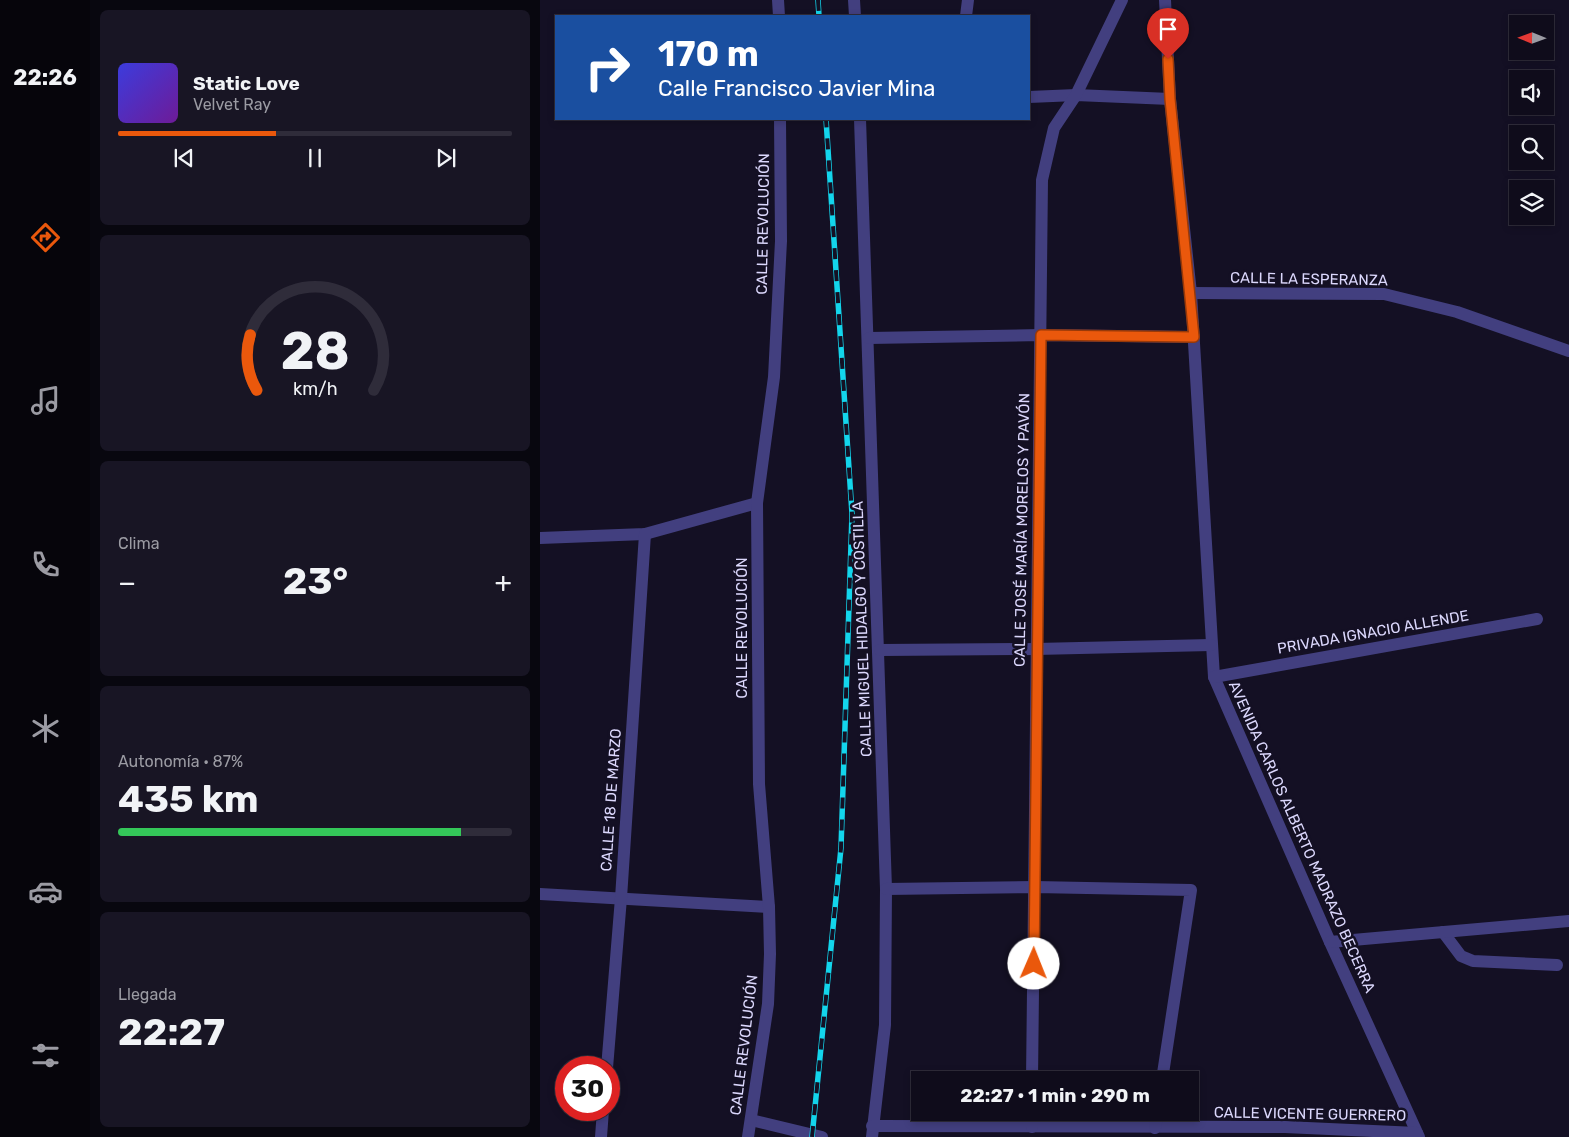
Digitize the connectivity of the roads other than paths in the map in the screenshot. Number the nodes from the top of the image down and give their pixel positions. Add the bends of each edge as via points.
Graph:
1 (778, 0) edge
2 (854, 0) edge
3 (968, 0) edge
4 (1122, 0) edge
5 (1165, 0) edge
6 (779, 15) edge
7 (855, 15) edge
8 (966, 15) edge
9 (1076, 95) junction
10 (1030, 97) edge
11 (1170, 99) junction
12 (780, 120) edge
13 (860, 120) edge
14 (1191, 293) junction
15 (1041, 335) junction
16 (1194, 337) junction
17 (869, 338) junction
18 (1569, 351) edge
19 (757, 503) junction
20 (645, 534) junction
21 (540, 538) edge
22 (1537, 619) dead end
23 (1212, 645) junction
24 (880, 650) junction
25 (1036, 650) junction
26 (1214, 677) junction
27 (1035, 887) junction
28 (886, 889) junction
29 (540, 894) edge
30 (621, 898) junction
31 (769, 907) junction
32 (1569, 921) edge
33 (1443, 932) junction
34 (1330, 942) junction
35 (1557, 965) dead end
36 (608, 1056) edge
37 (1032, 1071) edge
38 (1163, 1071) edge
39 (751, 1120) junction
40 (602, 1121) edge
41 (1032, 1121) edge
42 (1156, 1121) edge
43 (1032, 1127) junction
44 (1155, 1128) junction
45 (872, 1132) edge
46 (1418, 1135) edge
47 (601, 1137) edge
48 (748, 1137) edge
49 (822, 1137) edge

1 - 6 street
2 - 7 street
3 - 8 street
4 - 9 street, CALLE JOSÉ MARÍA MORELOS Y PAVÓN
5 - 11 street, AVENIDA CARLOS ALBERTO MADRAZO BECERRA
9 - 10 street
9 - 11 street
9 - 15 street, CALLE JOSÉ MARÍA MORELOS Y PAVÓN via 1054,128 1042,180
11 - 14 street, AVENIDA CARLOS ALBERTO MADRAZO BECERRA
12 - 19 street, CALLE REVOLUCIÓN via 781,241 774,377
13 - 17 street, CALLE MIGUEL HIDALGO Y COSTILLA
14 - 16 street, AVENIDA CARLOS ALBERTO MADRAZO BECERRA
14 - 18 street, CALLE LA ESPERANZA via 1384,294 1457,312
15 - 16 street
15 - 17 street
15 - 25 street, CALLE JOSÉ MARÍA MORELOS Y PAVÓN
16 - 23 street, AVENIDA CARLOS ALBERTO MADRAZO BECERRA
17 - 24 street, CALLE MIGUEL HIDALGO Y COSTILLA
19 - 20 street
19 - 31 street, CALLE REVOLUCIÓN via 759,784
20 - 21 street
20 - 30 street, CALLE 18 DE MARZO
22 - 26 street, PRIVADA IGNACIO ALLENDE
23 - 25 street
23 - 26 street, AVENIDA CARLOS ALBERTO MADRAZO BECERRA
24 - 25 street
24 - 28 street, CALLE MIGUEL HIDALGO Y COSTILLA
25 - 27 street, CALLE JOSÉ MARÍA MORELOS Y PAVÓN
26 - 34 street, AVENIDA CARLOS ALBERTO MADRAZO BECERRA
27 - 28 street
27 - 37 street, CALLE JOSÉ MARÍA MORELOS Y PAVÓN
27 - 38 street via 1191,890
28 - 45 street, CALLE MIGUEL HIDALGO Y COSTILLA via 885,1025
29 - 30 street
30 - 31 street
30 - 36 street, CALLE 18 DE MARZO
31 - 39 street, CALLE REVOLUCIÓN via 768,1004
32 - 33 street
33 - 34 street
33 - 35 street via 1461,956 1473,961
34 - 46 street, AVENIDA CARLOS ALBERTO MADRAZO BECERRA
39 - 48 street, CALLE REVOLUCIÓN
39 - 49 street
40 - 47 street
41 - 43 street
42 - 44 street
43 - 44 street, CALLE VICENTE GUERRERO
43 - 45 street, CALLE VICENTE GUERRERO
44 - 46 street, CALLE VICENTE GUERRERO via 1285,1127

